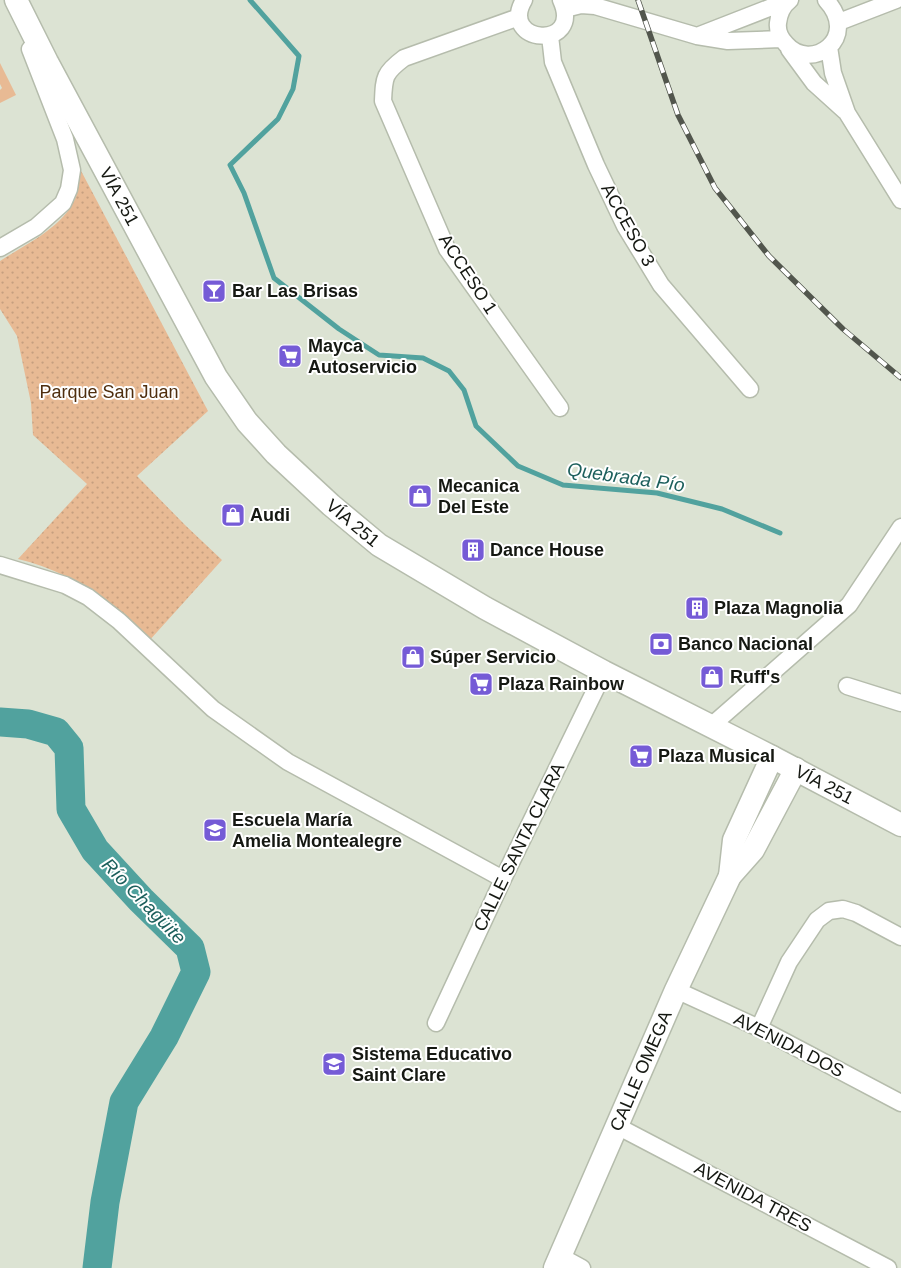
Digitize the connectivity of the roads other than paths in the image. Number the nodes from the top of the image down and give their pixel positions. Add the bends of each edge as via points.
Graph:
1 (11, 0) edge
2 (16, 0) edge
3 (524, 0) edge
4 (826, 0) edge
5 (896, 0) edge
6 (788, 1) edge
7 (563, 5) edge
8 (519, 17) junction
9 (839, 22) junction
10 (550, 36) junction
11 (698, 36) junction
12 (785, 44) junction
13 (829, 47) junction
14 (846, 113) junction
15 (901, 200) edge
16 (0, 248) edge
17 (750, 389) dead end
18 (560, 408) dead end
19 (901, 527) edge
20 (0, 565) edge
21 (604, 672) junction
22 (847, 686) dead end
23 (901, 703) edge
24 (711, 726) junction
25 (772, 757) junction
26 (796, 769) junction
27 (901, 825) edge
28 (730, 876) junction
29 (503, 879) junction
30 (901, 938) edge
31 (676, 990) junction
32 (436, 1023) dead end
33 (759, 1028) junction
34 (901, 1103) edge
35 (617, 1126) junction
36 (558, 1262) edge
37 (582, 1268) edge
38 (888, 1268) edge

1 - 16 street via 65,139 72,170 63,203 36,227
2 - 21 main road, VÍA 251 via 216,377 247,422 276,454 379,545 485,608
3 - 8 street
4 - 9 street via 835,10
5 - 9 street
6 - 11 street
6 - 12 street via 779,13 777,26
7 - 10 street via 565,20
7 - 11 street via 596,6
8 - 10 street via 530,33
8 - 18 street, ACCESO 1 via 404,58 390,68 384,82 383,101 447,249
9 - 13 street
10 - 17 street, ACCESO 3 via 553,62 625,226 661,285
11 - 12 street
12 - 13 street via 802,55 816,54
12 - 14 street via 814,83
13 - 14 street
14 - 15 street
19 - 24 street via 849,605
20 - 29 street via 65,585 88,597 119,621 213,709 288,762
21 - 24 main road, VÍA 251
21 - 29 street, CALLE SANTA CLARA
22 - 23 street
24 - 25 main road, VÍA 251
25 - 26 main road, VÍA 251
25 - 28 main road, CALLE OMEGA via 734,840
26 - 27 main road, VÍA 251
26 - 28 main road, CALLE OMEGA via 753,850
28 - 31 main road, CALLE OMEGA
29 - 32 street, CALLE SANTA CLARA
30 - 33 street via 856,913 843,909 828,911 817,920 789,962
31 - 33 street, AVENIDA DOS
31 - 35 main road, CALLE OMEGA
33 - 34 street, AVENIDA DOS
35 - 36 main road, CALLE OMEGA
35 - 38 street, AVENIDA TRES
36 - 37 street

